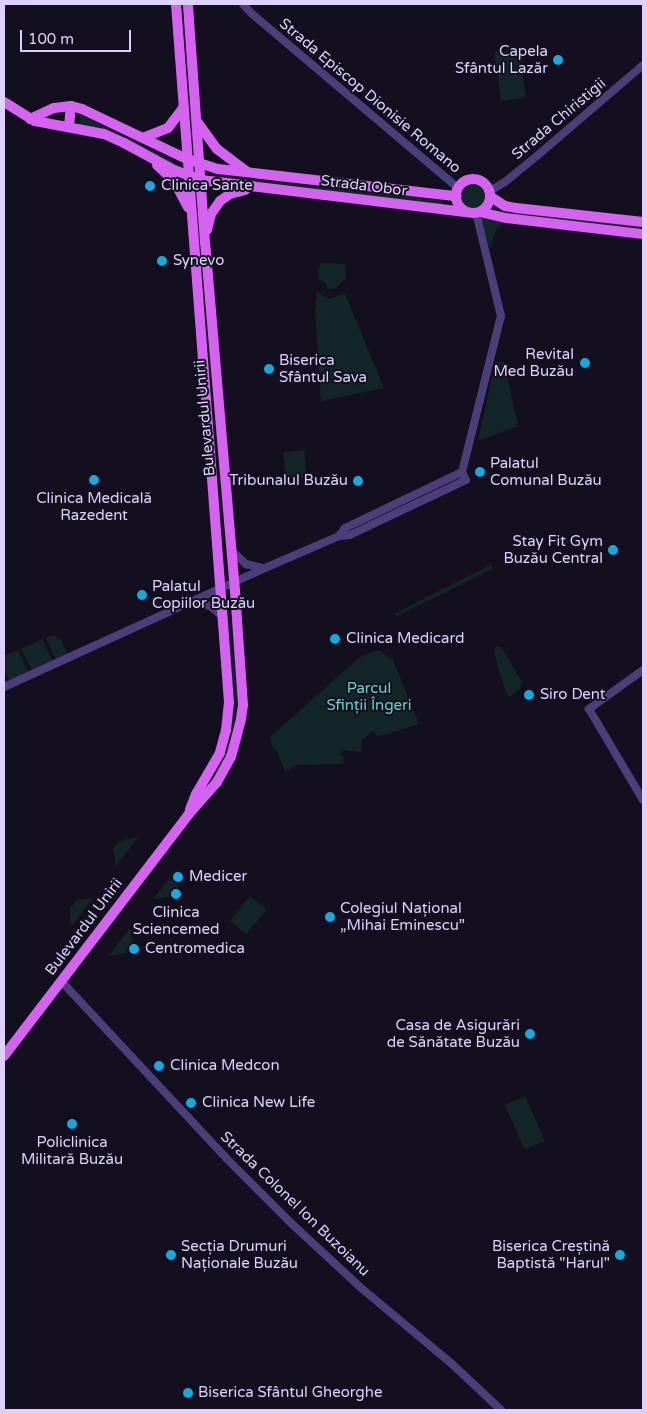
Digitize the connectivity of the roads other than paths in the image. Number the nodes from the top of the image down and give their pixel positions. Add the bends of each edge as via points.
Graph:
1 (176, 4) edge
2 (188, 4) edge
3 (243, 4) edge
4 (643, 65) edge
5 (4, 102) edge
6 (71, 106) junction
7 (184, 106) junction
8 (54, 108) junction
9 (30, 118) junction
10 (197, 121) junction
11 (54, 126) junction
12 (69, 127) junction
13 (143, 138) junction
14 (139, 150) junction
15 (187, 159) junction
16 (199, 164) junction
17 (250, 174) junction
18 (188, 176) junction
19 (201, 180) junction
20 (257, 189) junction
21 (457, 192) junction
22 (490, 194) junction
23 (474, 212) junction
24 (191, 215) junction
25 (643, 222) edge
26 (643, 234) edge
27 (205, 243) junction
28 (232, 550) junction
29 (265, 568) junction
30 (234, 583) junction
31 (222, 589) junction
32 (192, 602) junction
33 (224, 618) junction
34 (643, 670) edge
35 (4, 687) edge
36 (227, 723) junction
37 (236, 745) junction
38 (643, 800) edge
39 (188, 815) junction
40 (62, 982) junction
41 (4, 1056) edge
42 (501, 1410) edge

1 - 7 main road, Bulevardul Unirii
2 - 10 main road, Bulevardul Unirii
3 - 21 street, Strada Episcop Dionisie Romano
4 - 22 street, Strada Chiristigii
5 - 9 main road
6 - 8 main road
6 - 12 main road
6 - 13 main road, Strada Obor
7 - 13 main road via 168,128
7 - 15 main road, Bulevardul Unirii
8 - 9 main road
8 - 11 main road
9 - 11 main road
10 - 16 main road, Bulevardul Unirii
10 - 17 main road via 217,149
11 - 12 main road
12 - 14 main road via 104,134
13 - 15 main road, Strada Obor
14 - 18 main road
14 - 24 main road via 174,181
15 - 16 main road, Strada Obor
15 - 18 main road, Bulevardul Unirii
16 - 17 main road, Strada Obor
16 - 19 main road, Bulevardul Unirii
17 - 21 main road, Strada Obor
18 - 19 main road
18 - 24 main road, Bulevardul Unirii
19 - 20 main road
19 - 27 main road, Bulevardul Unirii
20 - 23 main road, Strada Obor
20 - 27 main road via 230,194 220,201 211,214
21 - 22 main road via 463,181 476,178 485,183
21 - 23 main road via 459,205
22 - 23 main road via 488,206
22 - 25 main road via 505,206
23 - 26 main road, Strada Obor
23 - 29 street via 501,316 464,476 345,528 339,536
24 - 31 main road, Bulevardul Unirii
27 - 28 main road, Bulevardul Unirii
28 - 29 street via 246,564
28 - 30 main road, Bulevardul Unirii
29 - 30 street
30 - 31 street
30 - 37 main road, Bulevardul Unirii via 243,704
31 - 32 street
31 - 33 main road, Bulevardul Unirii
32 - 33 street via 210,606
32 - 35 street
33 - 36 main road, Bulevardul Unirii via 229,702
34 - 38 street via 589,709
36 - 37 main road
36 - 39 main road, Bulevardul Unirii via 220,753 196,794
37 - 39 main road, Bulevardul Unirii via 221,775
39 - 40 main road, Bulevardul Unirii
40 - 41 main road, Bulevardul Unirii
40 - 42 street, Strada Colonel Ion Buzoianu via 291,1223

